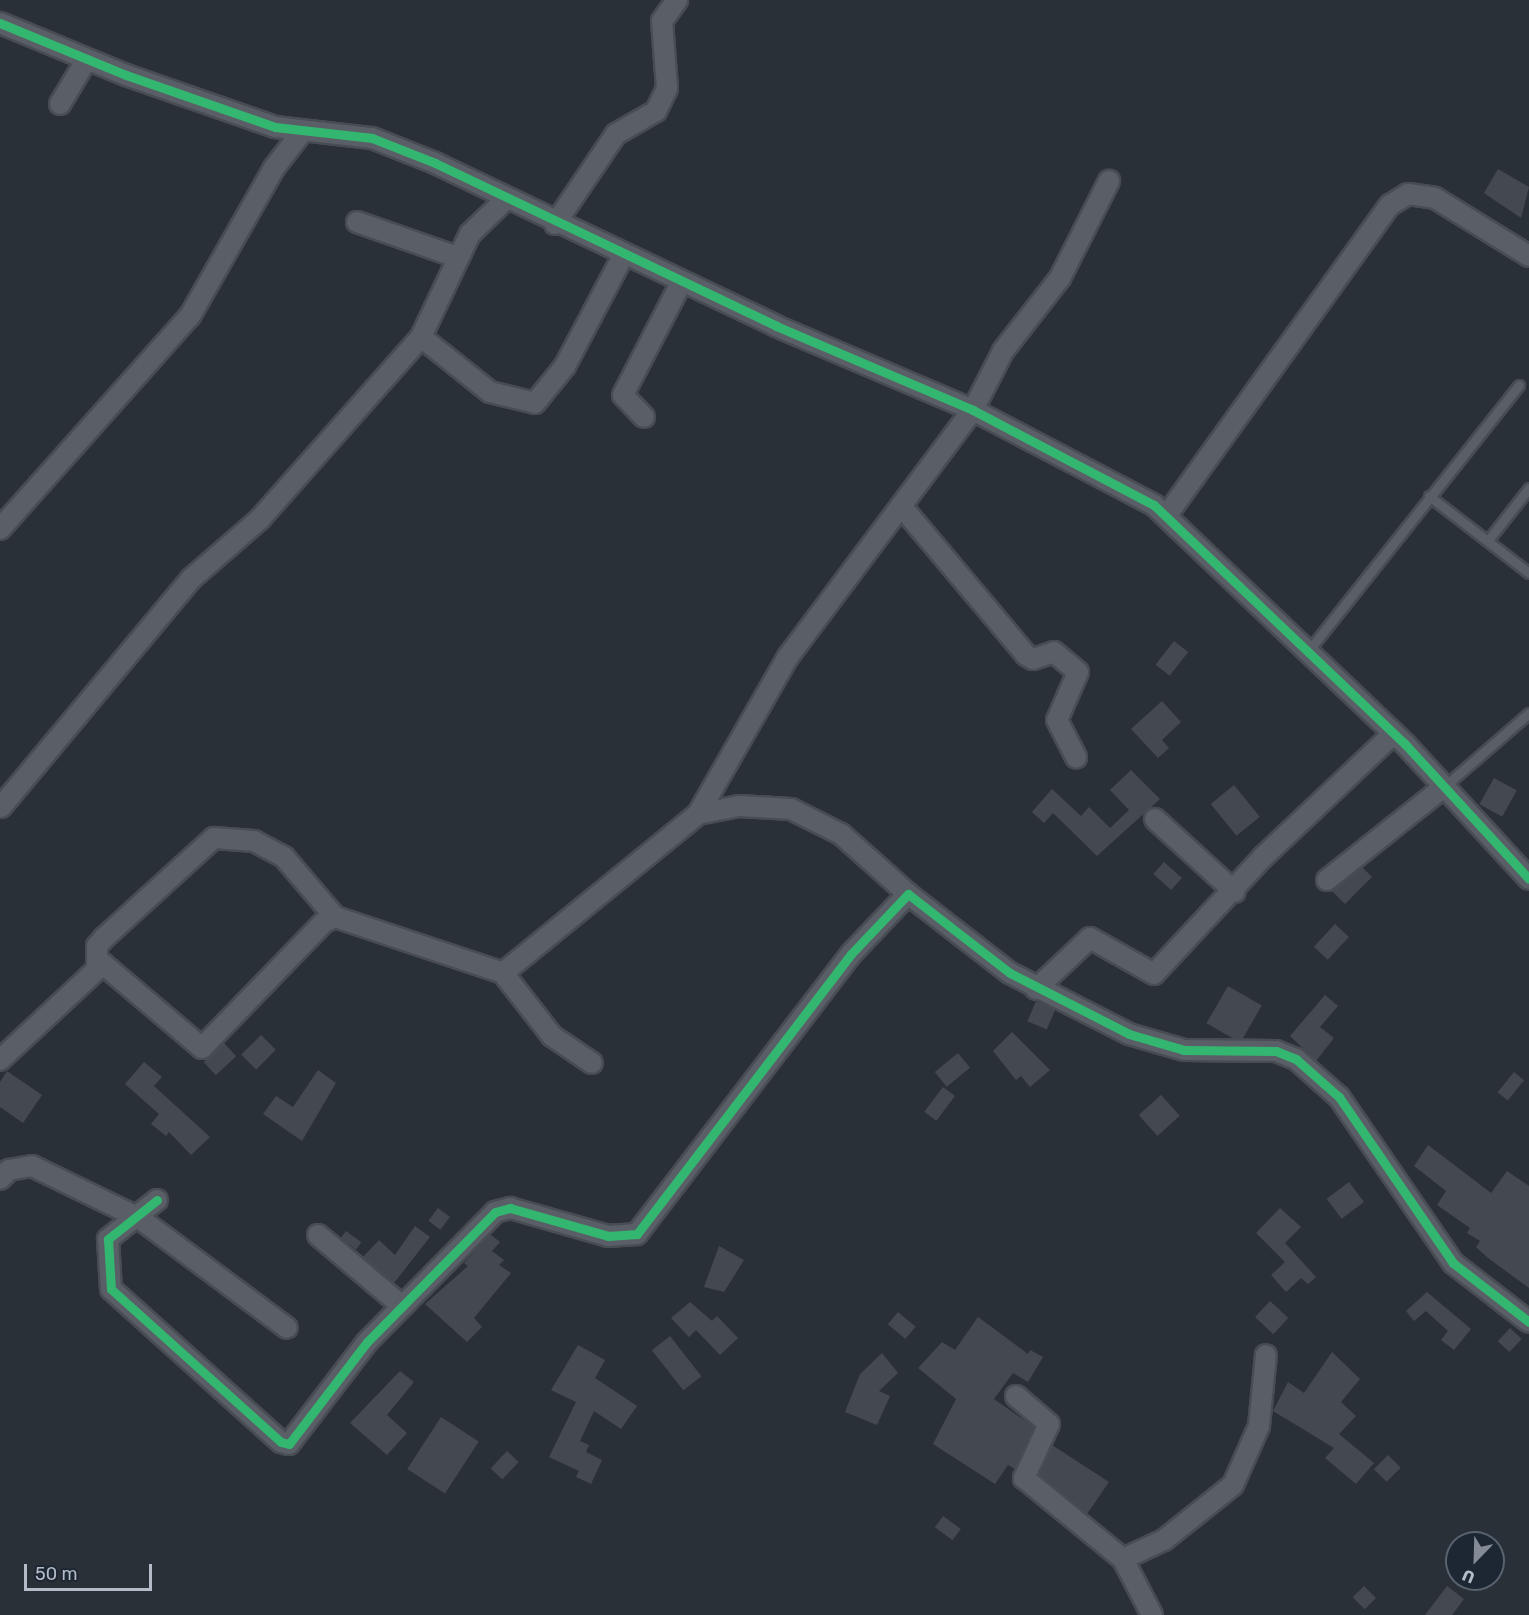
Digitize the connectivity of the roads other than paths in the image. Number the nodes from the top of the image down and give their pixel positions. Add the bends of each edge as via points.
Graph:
1 (677, 0) edge
2 (0, 23) edge
3 (87, 59) junction
4 (60, 104) dead end
5 (302, 132) junction
6 (1109, 181) dead end
7 (506, 199) junction
8 (357, 222) dead end
9 (555, 224) junction
10 (623, 256) junction
11 (1529, 256) edge
12 (457, 257) junction
13 (681, 283) junction
14 (421, 337) junction
15 (1519, 385) dead end
16 (973, 410) junction
17 (644, 417) dead end
18 (1529, 488) edge
19 (1429, 496) junction
20 (902, 507) junction
21 (1167, 515) junction
22 (0, 529) edge
23 (1489, 539) junction
24 (1529, 573) edge
25 (1309, 650) junction
26 (1529, 713) edge
27 (1394, 733) junction
28 (1076, 757) dead end
29 (1445, 786) junction
30 (1, 807) edge
31 (698, 814) junction
32 (1155, 819) dead end
33 (1529, 879) edge
34 (1327, 880) dead end
35 (1235, 892) junction
36 (908, 894) junction
37 (335, 917) junction
38 (97, 966) junction
39 (503, 973) junction
40 (1036, 989) junction
41 (0, 1060) edge
42 (592, 1063) dead end
43 (0, 1179) edge
44 (157, 1200) dead end
45 (139, 1218) junction
46 (318, 1235) dead end
47 (402, 1306) junction
48 (1529, 1322) edge
49 (287, 1328) dead end
50 (1266, 1355) dead end
51 (1016, 1396) dead end
52 (1124, 1559) junction
53 (1152, 1615) edge

1 - 9 street via 662,21 667,88 656,111 616,134
2 - 3 street
3 - 4 street
3 - 5 street via 212,106
5 - 7 street via 372,138
5 - 22 street via 274,168 190,316
6 - 16 street via 1060,278 1003,351
7 - 9 street
7 - 12 street via 470,234
8 - 12 street
9 - 10 street
10 - 13 street
10 - 14 street via 565,366 535,403 490,392
11 - 21 street via 1435,198 1407,194 1390,205
12 - 14 street
13 - 16 street
13 - 17 street via 623,395
14 - 30 street via 260,519 191,579
15 - 19 lane
16 - 20 street
16 - 21 street
18 - 23 lane
19 - 23 lane
19 - 25 lane
20 - 28 street via 1026,655 1033,659 1054,652 1078,672 1058,720
20 - 31 street via 788,657
21 - 25 street
23 - 24 lane
25 - 27 street
26 - 29 lane
27 - 29 street
27 - 35 street via 1263,857
29 - 33 street
29 - 34 street
31 - 36 street via 739,806 791,809 841,834
31 - 39 street
32 - 35 street
35 - 40 street via 1154,974 1090,938
36 - 40 street
36 - 47 street via 843,963 637,1234 608,1236 502,1208
37 - 38 street via 324,922 202,1048 113,968
37 - 38 street via 284,857 254,842 214,838 104,938 97,946
37 - 39 street via 491,964
38 - 41 street
39 - 42 street via 552,1036
40 - 48 street via 1168,1048 1276,1051 1296,1059 1339,1097 1453,1263
43 - 45 street via 9,1170 32,1167
44 - 45 street
45 - 47 street via 108,1239 111,1289 280,1442 298,1438 367,1342
45 - 49 street
46 - 47 street
50 - 52 street via 1259,1426 1233,1485 1164,1540
51 - 52 street via 1049,1424 1024,1478
52 - 53 street

